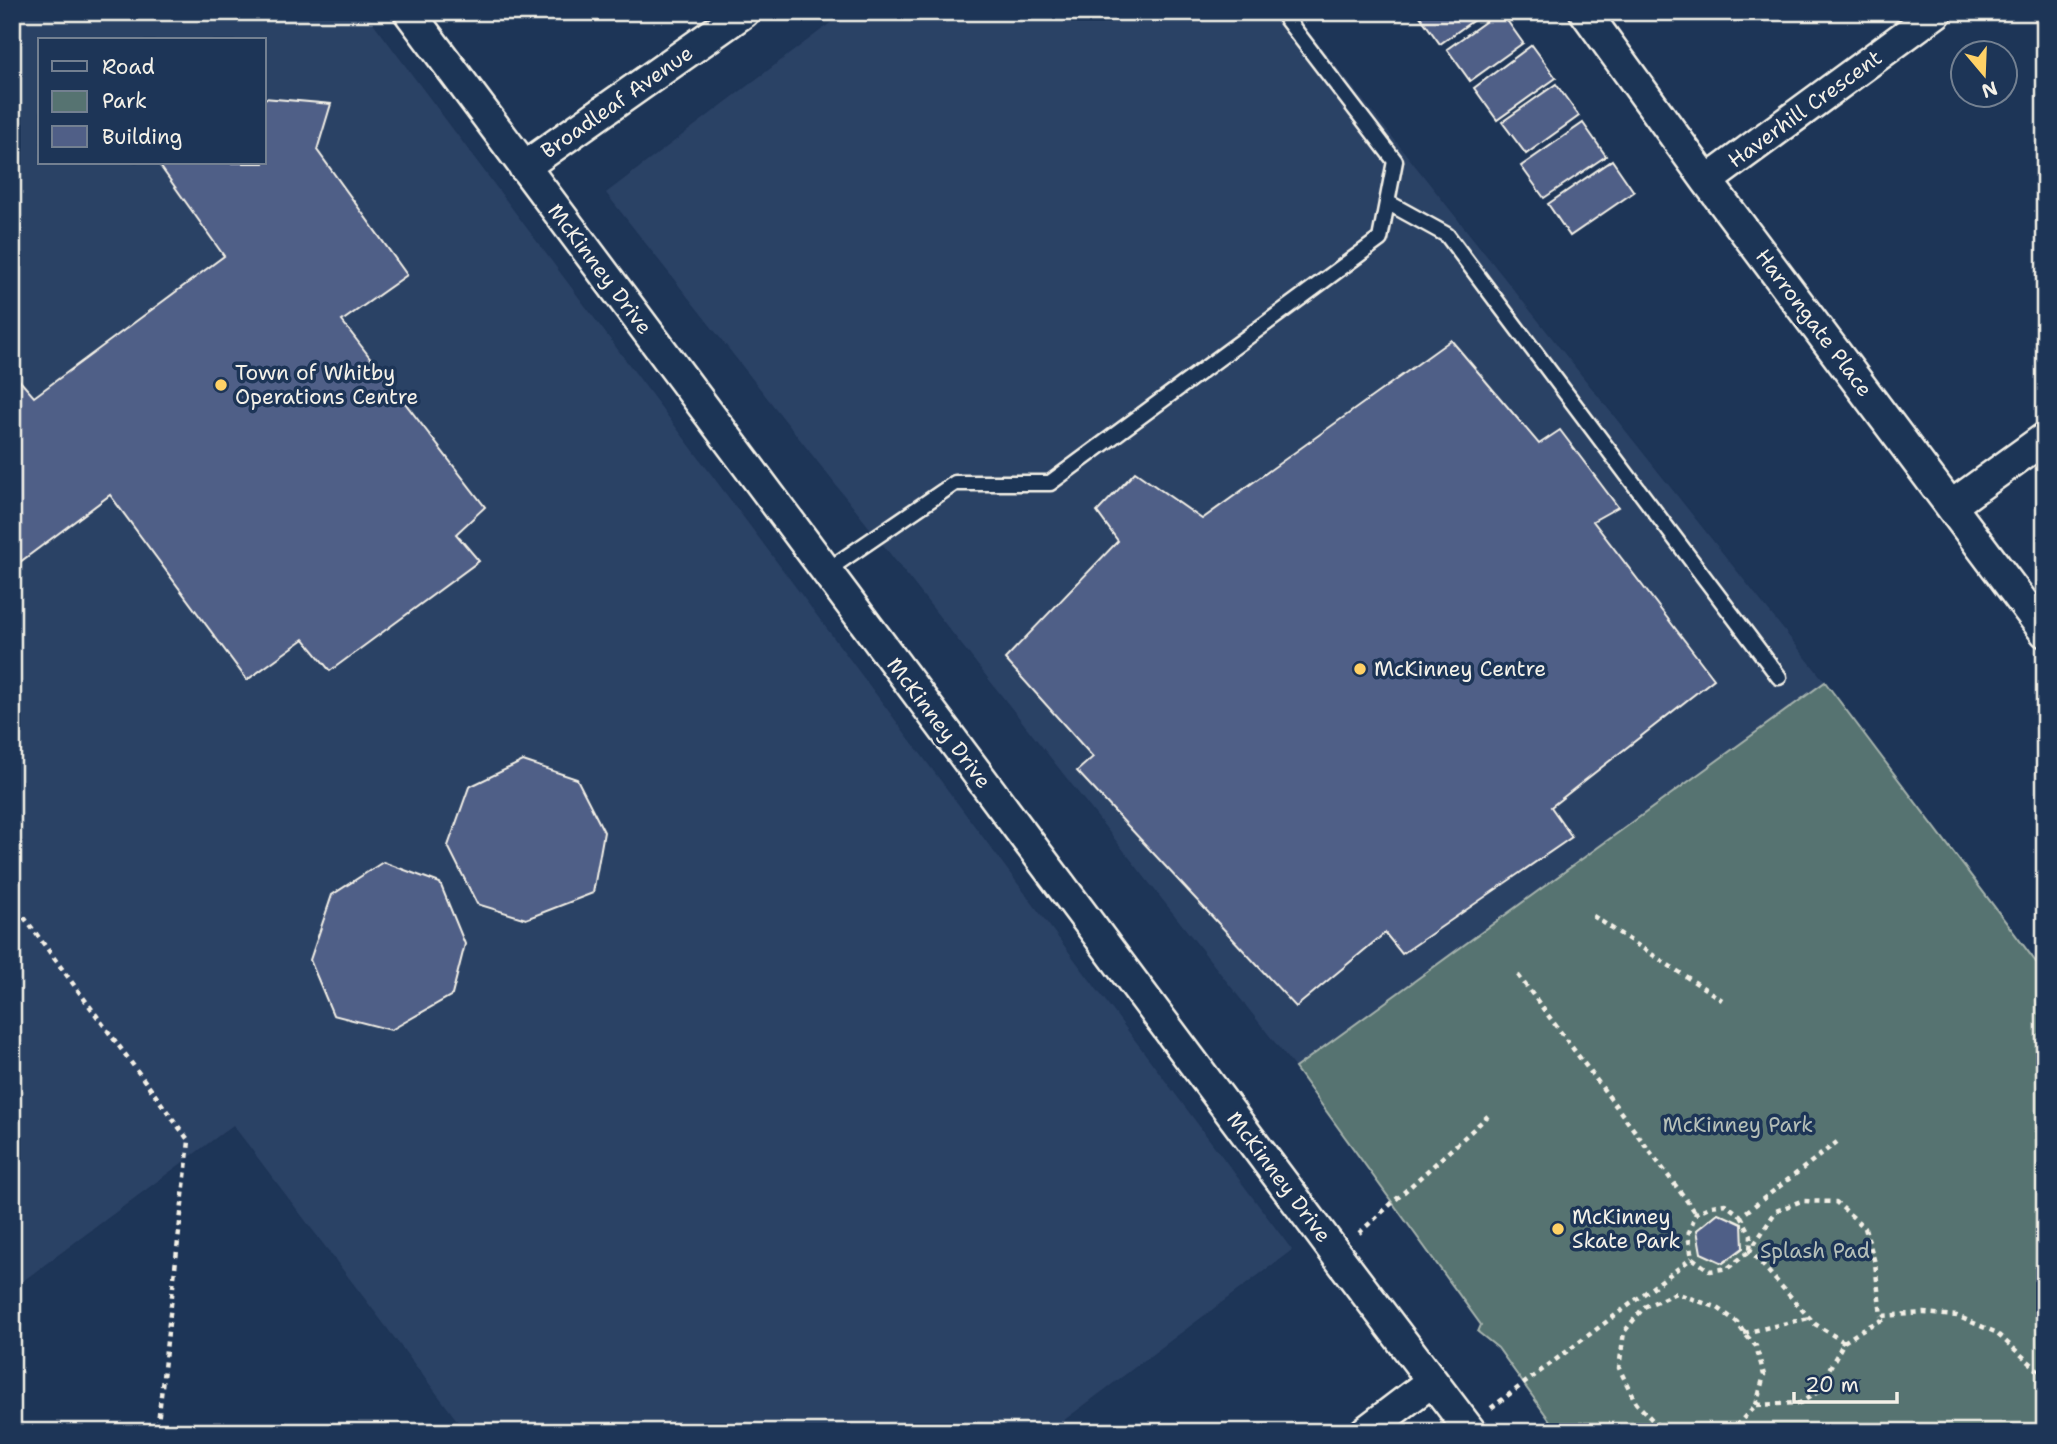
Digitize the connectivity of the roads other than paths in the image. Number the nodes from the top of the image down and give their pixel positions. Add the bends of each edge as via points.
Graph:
1 (409, 12) edge
2 (744, 12) edge
3 (1281, 12) edge
4 (1585, 12) edge
5 (1937, 12) edge
6 (524, 167) junction
7 (1707, 181) junction
8 (1387, 202) junction
9 (2045, 438) edge
10 (1951, 506) junction
11 (826, 571) junction
12 (2045, 632) edge
13 (1779, 677) dead end
14 (1432, 1381) junction
15 (1469, 1429) edge
16 (1365, 1432) edge

1 - 6 street, McKinney Drive
2 - 6 street, Broadleaf Avenue
3 - 8 lane via 1395,161
4 - 7 street, Harrongate Place
5 - 7 street, Haverhill Crescent
6 - 11 street, McKinney Drive
7 - 10 street, Harrongate Place
8 - 11 lane via 1380,239 1050,483 955,483
8 - 13 lane via 1447,235
9 - 10 street
10 - 12 street, Harrongate Place
11 - 14 street, McKinney Drive
14 - 15 street, McKinney Drive
14 - 16 street

